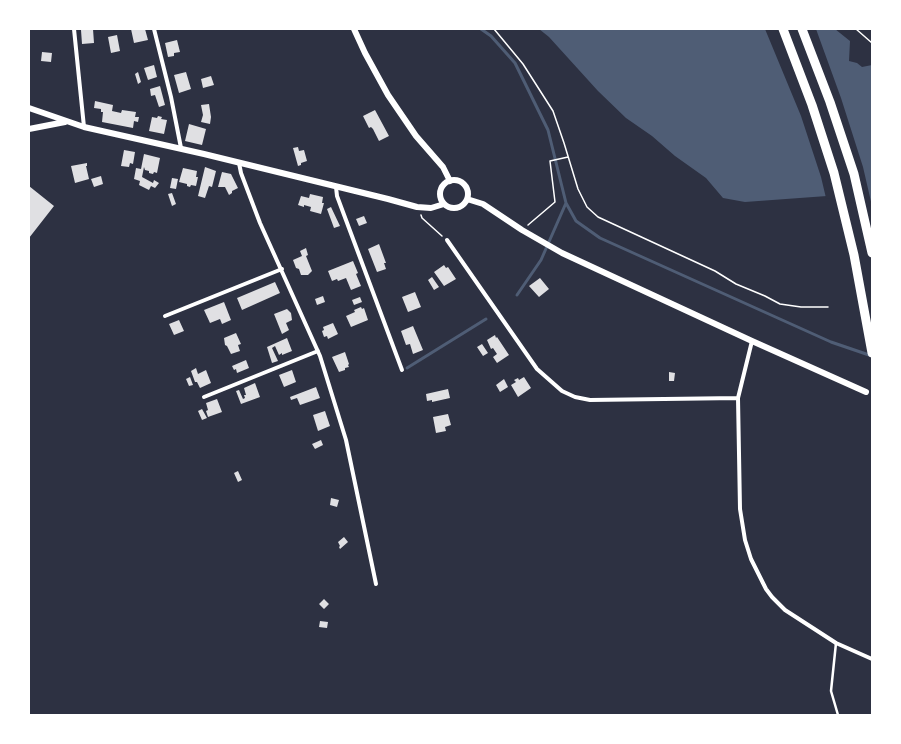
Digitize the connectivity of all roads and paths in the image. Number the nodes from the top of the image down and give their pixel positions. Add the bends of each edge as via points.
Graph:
1 (74, 29) edge
2 (154, 29) edge
3 (354, 29) edge
4 (494, 29) edge
5 (783, 29) edge
6 (802, 29) edge
7 (856, 29) edge
8 (872, 43) edge
9 (29, 108) edge
10 (66, 121) junction
11 (84, 127) junction
12 (29, 129) edge
13 (181, 148) junction
14 (568, 157) junction
15 (239, 163) junction
16 (450, 181) junction
17 (336, 187) junction
18 (467, 199) junction
19 (444, 204) junction
20 (422, 218) dead end
21 (522, 230) junction
22 (447, 240) joint
23 (872, 253) edge
24 (282, 269) junction
25 (828, 308) dead end
26 (164, 316) dead end
27 (752, 341) junction
28 (318, 351) junction
29 (872, 354) edge
30 (402, 370) dead end
31 (866, 392) dead end
32 (204, 396) dead end
33 (738, 398) junction
34 (376, 584) dead end
35 (836, 643) junction
36 (872, 659) edge
37 (838, 715) edge

1 - 11 street
2 - 13 street
3 - 16 street via 388,95 416,136 443,167
4 - 14 path via 523,64 553,111
5 - 29 highway via 834,173 854,255
6 - 23 highway via 854,174
7 - 8 path
9 - 10 street
10 - 11 street
10 - 12 street
11 - 13 street
13 - 15 street
14 - 21 path via 550,162 554,202
14 - 25 path via 578,189 587,207 598,217 780,304
15 - 17 street
15 - 24 street via 260,222
16 - 18 street via 464,184 468,190
16 - 19 street via 441,189 440,196
17 - 19 street via 417,207 431,208
17 - 30 street via 337,196
18 - 19 street via 457,208
18 - 21 street via 483,204
20 - 22 path
21 - 27 street via 562,252
22 - 33 street via 537,369 562,391 575,398 590,400
24 - 26 street
24 - 28 street
27 - 31 street
27 - 33 street
28 - 32 street
28 - 34 street via 346,440
33 - 35 street via 740,509 744,540 754,567 778,604
35 - 36 street
35 - 37 lane via 831,691

